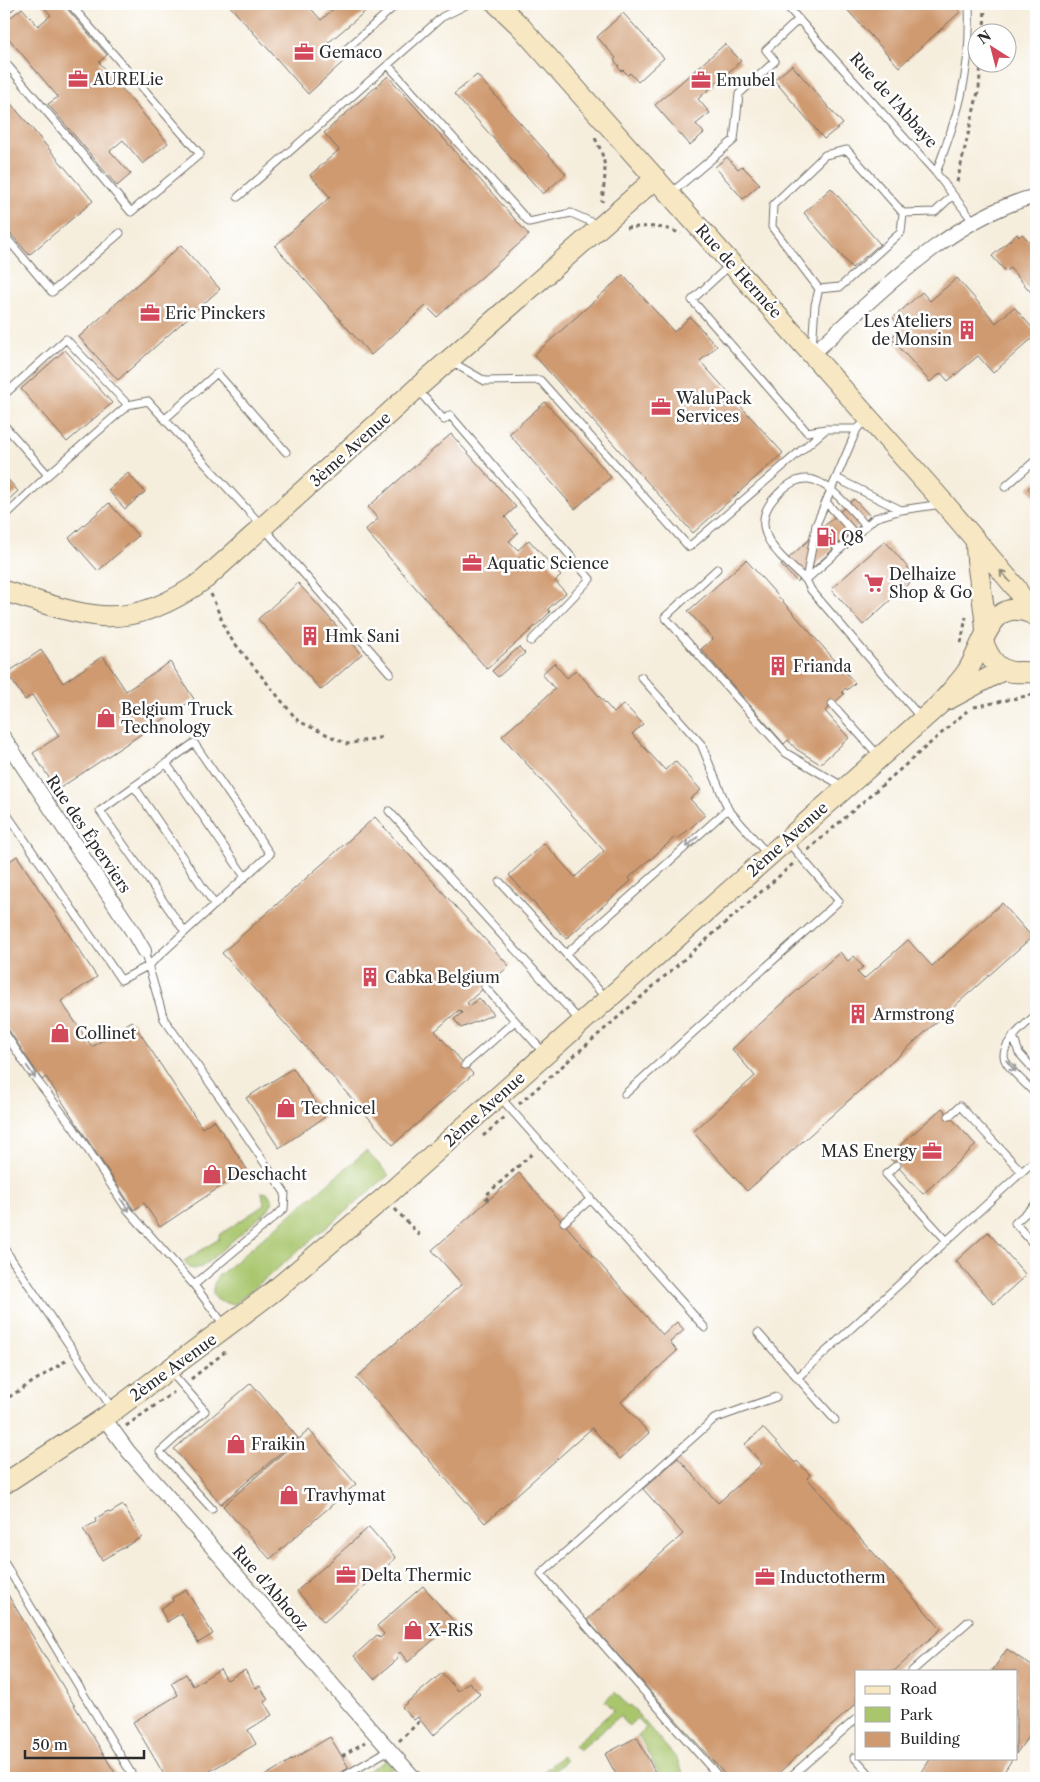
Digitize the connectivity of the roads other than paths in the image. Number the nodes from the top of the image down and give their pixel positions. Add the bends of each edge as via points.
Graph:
1 (13, 4) edge
2 (70, 4) edge
3 (397, 4) edge
4 (468, 4) edge
5 (497, 4) edge
6 (785, 4) edge
7 (969, 4) edge
8 (4, 12) edge
9 (799, 19) junction
10 (343, 52) dead end
11 (4, 61) edge
12 (388, 65) junction
13 (936, 174) junction
14 (656, 178) junction
15 (670, 194) junction
16 (953, 195) junction
17 (1036, 196) edge
18 (238, 197) dead end
19 (903, 213) junction
20 (973, 221) junction
21 (606, 222) junction
22 (120, 233) dead end
23 (4, 235) edge
24 (732, 263) junction
25 (820, 289) junction
26 (812, 354) junction
27 (448, 361) junction
28 (417, 388) junction
29 (4, 395) edge
30 (128, 405) junction
31 (165, 419) junction
32 (863, 423) junction
33 (4, 425) edge
34 (826, 429) junction
35 (286, 452) dead end
36 (1036, 460) edge
37 (48, 475) junction
38 (836, 478) junction
39 (1005, 487) dead end
40 (831, 489) junction
41 (826, 502) junction
42 (945, 504) junction
43 (901, 510) junction
44 (4, 517) edge
45 (816, 525) junction
46 (866, 526) junction
47 (263, 527) junction
48 (856, 535) junction
49 (976, 542) junction
50 (839, 550) junction
51 (717, 569) dead end
52 (806, 580) junction
53 (4, 591) edge
54 (1034, 612) edge
55 (985, 636) junction
56 (531, 641) dead end
57 (1033, 669) edge
58 (1004, 670) junction
59 (390, 673) dead end
60 (641, 677) dead end
61 (941, 703) junction
62 (832, 704) dead end
63 (922, 719) junction
64 (4, 738) edge
65 (880, 757) junction
66 (166, 763) junction
67 (134, 786) junction
68 (845, 788) junction
69 (728, 809) junction
70 (4, 810) edge
71 (389, 811) dead end
72 (786, 840) junction
73 (768, 856) junction
74 (245, 877) junction
75 (500, 882) dead end
76 (214, 905) junction
77 (185, 932) junction
78 (144, 951) joint
79 (566, 954) junction
80 (148, 966) junction
81 (485, 987) dead end
82 (608, 999) junction
83 (1036, 1015) edge
84 (515, 1021) junction
85 (581, 1022) junction
86 (4, 1032) edge
87 (1013, 1036) junction
88 (545, 1054) junction
89 (465, 1065) dead end
90 (1036, 1072) edge
91 (625, 1094) dead end
92 (1036, 1094) edge
93 (499, 1096) junction
94 (949, 1116) dead end
95 (1036, 1159) edge
96 (897, 1165) dead end
97 (1022, 1172) junction
98 (591, 1199) junction
99 (1036, 1204) edge
100 (564, 1222) dead end
101 (947, 1241) junction
102 (1036, 1247) edge
103 (4, 1248) edge
104 (194, 1285) junction
105 (227, 1328) junction
106 (705, 1328) dead end
107 (758, 1333) dead end
108 (170, 1370) junction
109 (796, 1378) junction
110 (776, 1397) dead end
111 (109, 1415) junction
112 (835, 1420) dead end
113 (4, 1484) edge
114 (212, 1509) dead end
115 (4, 1562) edge
116 (969, 1621) dead end
117 (913, 1670) edge
118 (855, 1721) edge
119 (389, 1750) junction
120 (857, 1760) edge
121 (134, 1778) edge
122 (341, 1778) edge
123 (414, 1778) edge
124 (720, 1778) edge
125 (789, 1778) edge
126 (873, 1778) edge

1 - 8 lane
2 - 11 lane via 200,154 131,212
3 - 10 lane
4 - 12 lane via 442,17
5 - 14 street, Rue de Hermée
6 - 9 lane, Rue de l'Abbaye
7 - 13 lane via 970,27 962,95
9 - 13 lane, Rue de l'Abbaye
9 - 15 lane via 766,50 775,61 739,94 734,140
12 - 18 lane
12 - 21 lane via 530,222 571,213
13 - 16 lane, Rue de l'Abbaye
14 - 15 street, Rue de Hermée
14 - 21 street, 3ème Avenue
15 - 24 street, Rue de Hermée
16 - 19 lane via 935,212
16 - 20 lane, Rue de l'Abbaye
17 - 20 street
19 - 25 lane via 901,232 840,287
19 - 25 lane via 846,150 825,155 773,205 772,227
20 - 26 street via 918,260
21 - 27 street, 3ème Avenue
22 - 23 lane via 52,292
24 - 26 street, Rue de Hermée
24 - 34 lane via 692,300 807,432
25 - 26 lane via 815,305
26 - 32 street, Rue de Hermée
27 - 28 street, 3ème Avenue
27 - 34 lane via 485,381 540,380 689,547
28 - 47 street, 3ème Avenue
28 - 56 lane via 444,420 450,415 590,579
29 - 30 lane via 66,339
30 - 31 lane via 148,400
30 - 37 lane
31 - 35 lane via 218,373
31 - 47 lane
32 - 34 lane
32 - 38 lane
32 - 42 street, Rue de Hermée
33 - 37 lane
36 - 39 lane
37 - 44 lane
38 - 40 lane
38 - 43 lane
40 - 41 lane
40 - 46 lane
40 - 52 lane via 809,479 796,481 770,501 764,513 763,528 769,542
41 - 45 lane
41 - 48 lane
42 - 43 lane
42 - 49 street, Rue de Hermée
43 - 46 lane via 875,518
45 - 50 lane
45 - 52 lane
46 - 48 lane
47 - 53 street, 3ème Avenue via 187,593 146,611 103,616 80,613
47 - 59 lane
48 - 50 lane
54 -> 49 street, Rue de Hermée
49 - 55 street via 976,562 985,609
50 - 52 lane
51 - 68 lane via 665,618 786,753
52 - 63 lane via 811,590
54 - 55 street, Rue de Hermée via 1009,610 991,622
55 - 58 street via 988,654
55 - 61 street, 2ème Avenue via 967,672
57 - 58 street via 1021,672
58 - 61 street, 2ème Avenue
60 - 69 lane via 701,744
61 - 63 street, 2ème Avenue
62 - 65 lane
63 - 65 street, 2ème Avenue
64 - 78 street, Rue des Éperviers
65 - 68 street, 2ème Avenue
66 - 67 lane
66 - 74 lane
66 - 74 lane via 194,743 270,854
67 - 76 lane
67 - 77 lane via 100,812
68 - 72 street, 2ème Avenue
69 - 73 lane
69 -> 79 lane
70 - 80 lane via 121,980
71 - 85 lane
72 - 73 street, 2ème Avenue
72 - 91 lane via 839,901
73 - 82 street, 2ème Avenue
74 - 76 lane
75 - 79 lane
76 - 77 lane
77 - 80 lane
78 - 80 lane
79 - 82 lane
80 - 104 lane via 164,1019 285,1192 284,1209
81 - 84 lane
82 - 85 street, 2ème Avenue
83 - 87 lane
84 - 88 lane
84 - 89 lane
85 - 88 street, 2ème Avenue
86 -> 104 lane via 127,1209
87 - 90 lane via 1020,1053
87 -> 92 lane via 1006,1047 1005,1061
88 - 93 street, 2ème Avenue
93 - 98 lane
93 - 105 street, 2ème Avenue via 385,1197
94 - 97 lane via 960,1106
95 - 97 lane
96 - 101 lane via 886,1174
97 - 101 lane
98 - 100 lane
98 - 106 lane
99 - 102 lane via 1015,1223
101 - 109 lane
103 - 111 lane via 76,1354
104 - 105 lane
105 - 108 street, 2ème Avenue
107 - 109 lane
108 - 111 street, 2ème Avenue
108 - 114 lane via 205,1411 160,1452
109 - 112 lane
110 - 124 lane via 714,1419 541,1574
111 - 113 street, 2ème Avenue
111 - 119 street, Rue d'Abhooz via 128,1451
115 - 121 lane
116 - 117 lane
118 - 125 lane
119 - 122 lane
119 - 123 street, Rue d'Abhooz
120 - 126 lane

